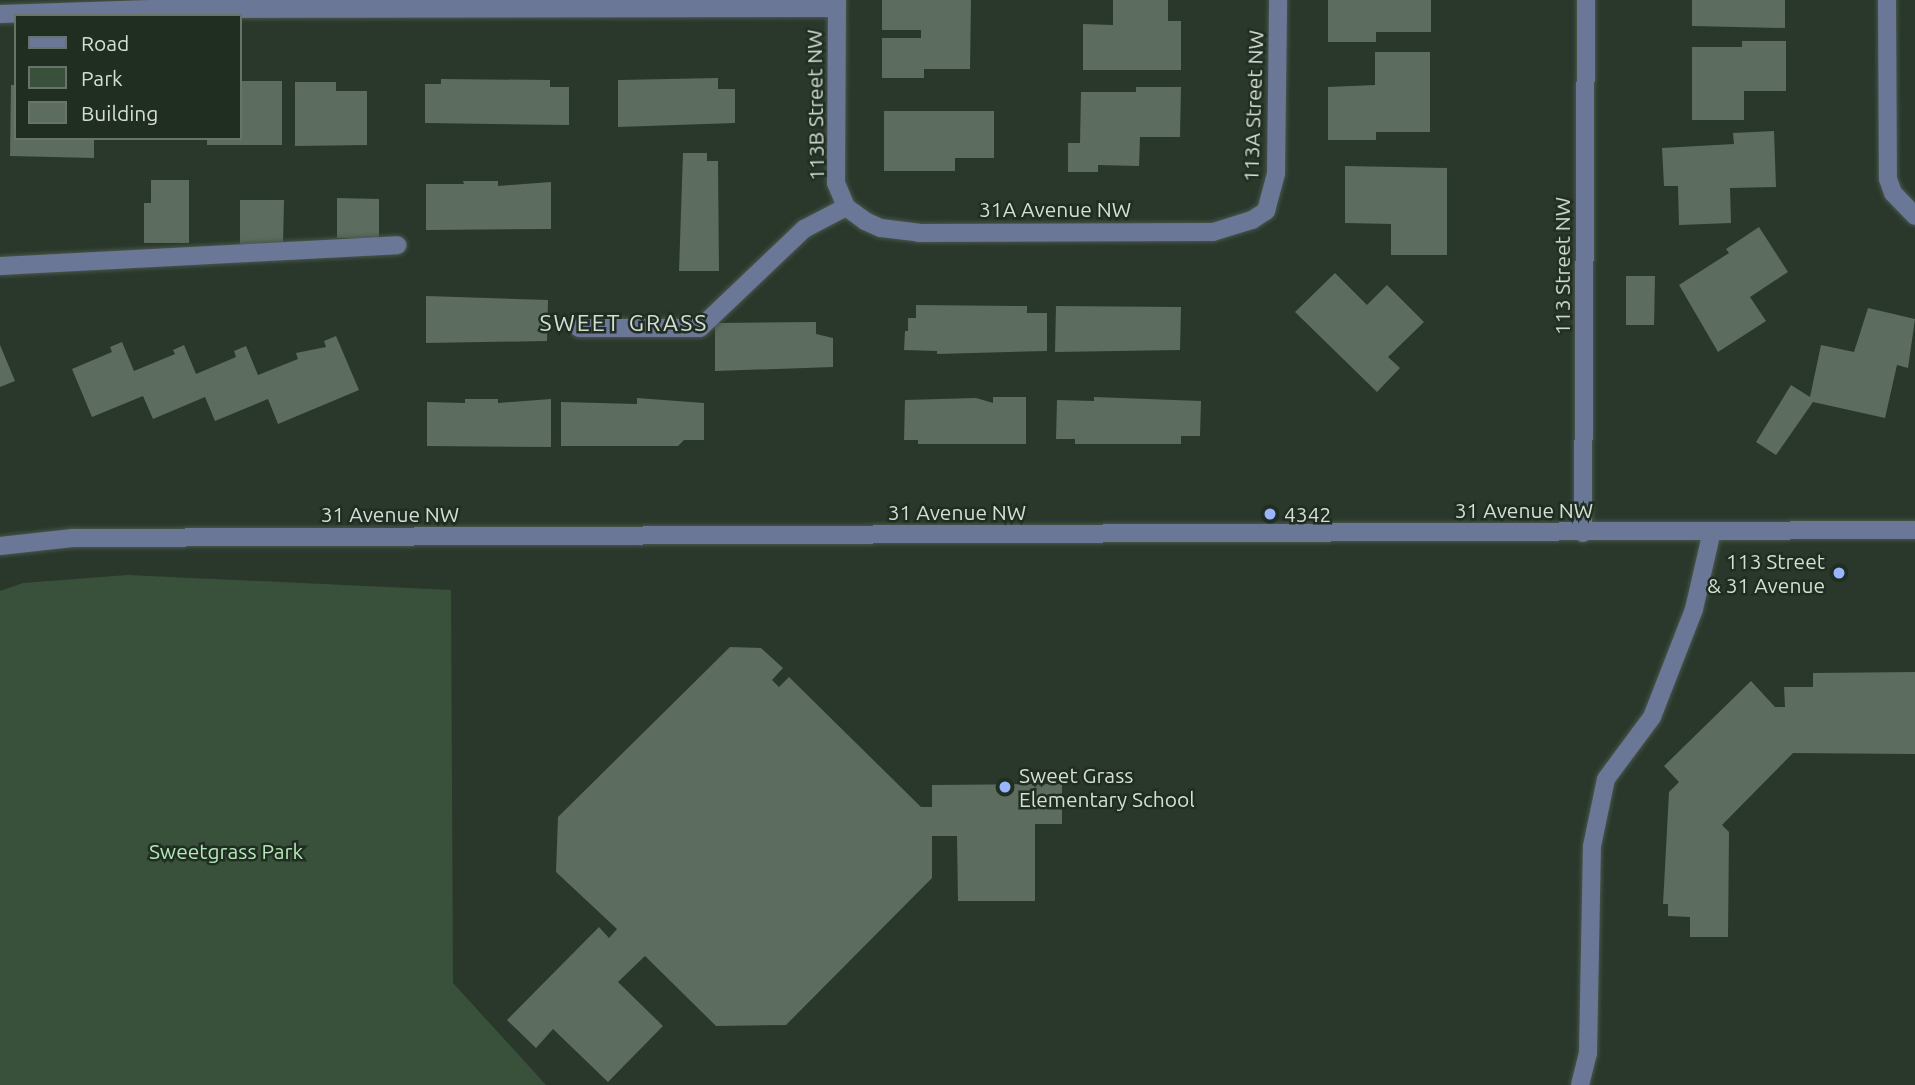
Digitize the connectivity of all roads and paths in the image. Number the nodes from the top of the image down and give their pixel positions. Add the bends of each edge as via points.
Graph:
1 (1278, 0) edge
2 (1586, 0) edge
3 (1886, 0) edge
4 (614, 4) edge
5 (837, 4) edge
6 (149, 5) edge
7 (389, 5) edge
8 (0, 14) edge
9 (846, 207) junction
10 (1266, 211) joint
11 (1910, 212) edge
12 (397, 244) dead end
13 (0, 267) edge
14 (579, 328) dead end
15 (1915, 530) edge
16 (1712, 531) junction
17 (1583, 533) junction
18 (0, 546) edge
19 (1580, 1085) edge

1 - 10 street, 113A Street NW via 1276,173
2 - 17 street, 113 Street NW
3 - 11 street via 1885,160 1893,193
4 - 5 street
4 - 7 street
5 - 9 street, 113B Street NW via 835,169
6 - 7 street
6 - 8 street
9 - 10 street, 31A Avenue NW via 881,228 919,233 1213,232 1234,228
9 - 14 street via 804,229 700,328
12 - 13 street
15 - 16 street, 31 Avenue NW
16 - 17 street, 31 Avenue NW
16 - 19 street via 1694,609 1651,717 1606,779 1592,846 1588,1054
17 - 18 street, 31 Avenue NW via 72,538

